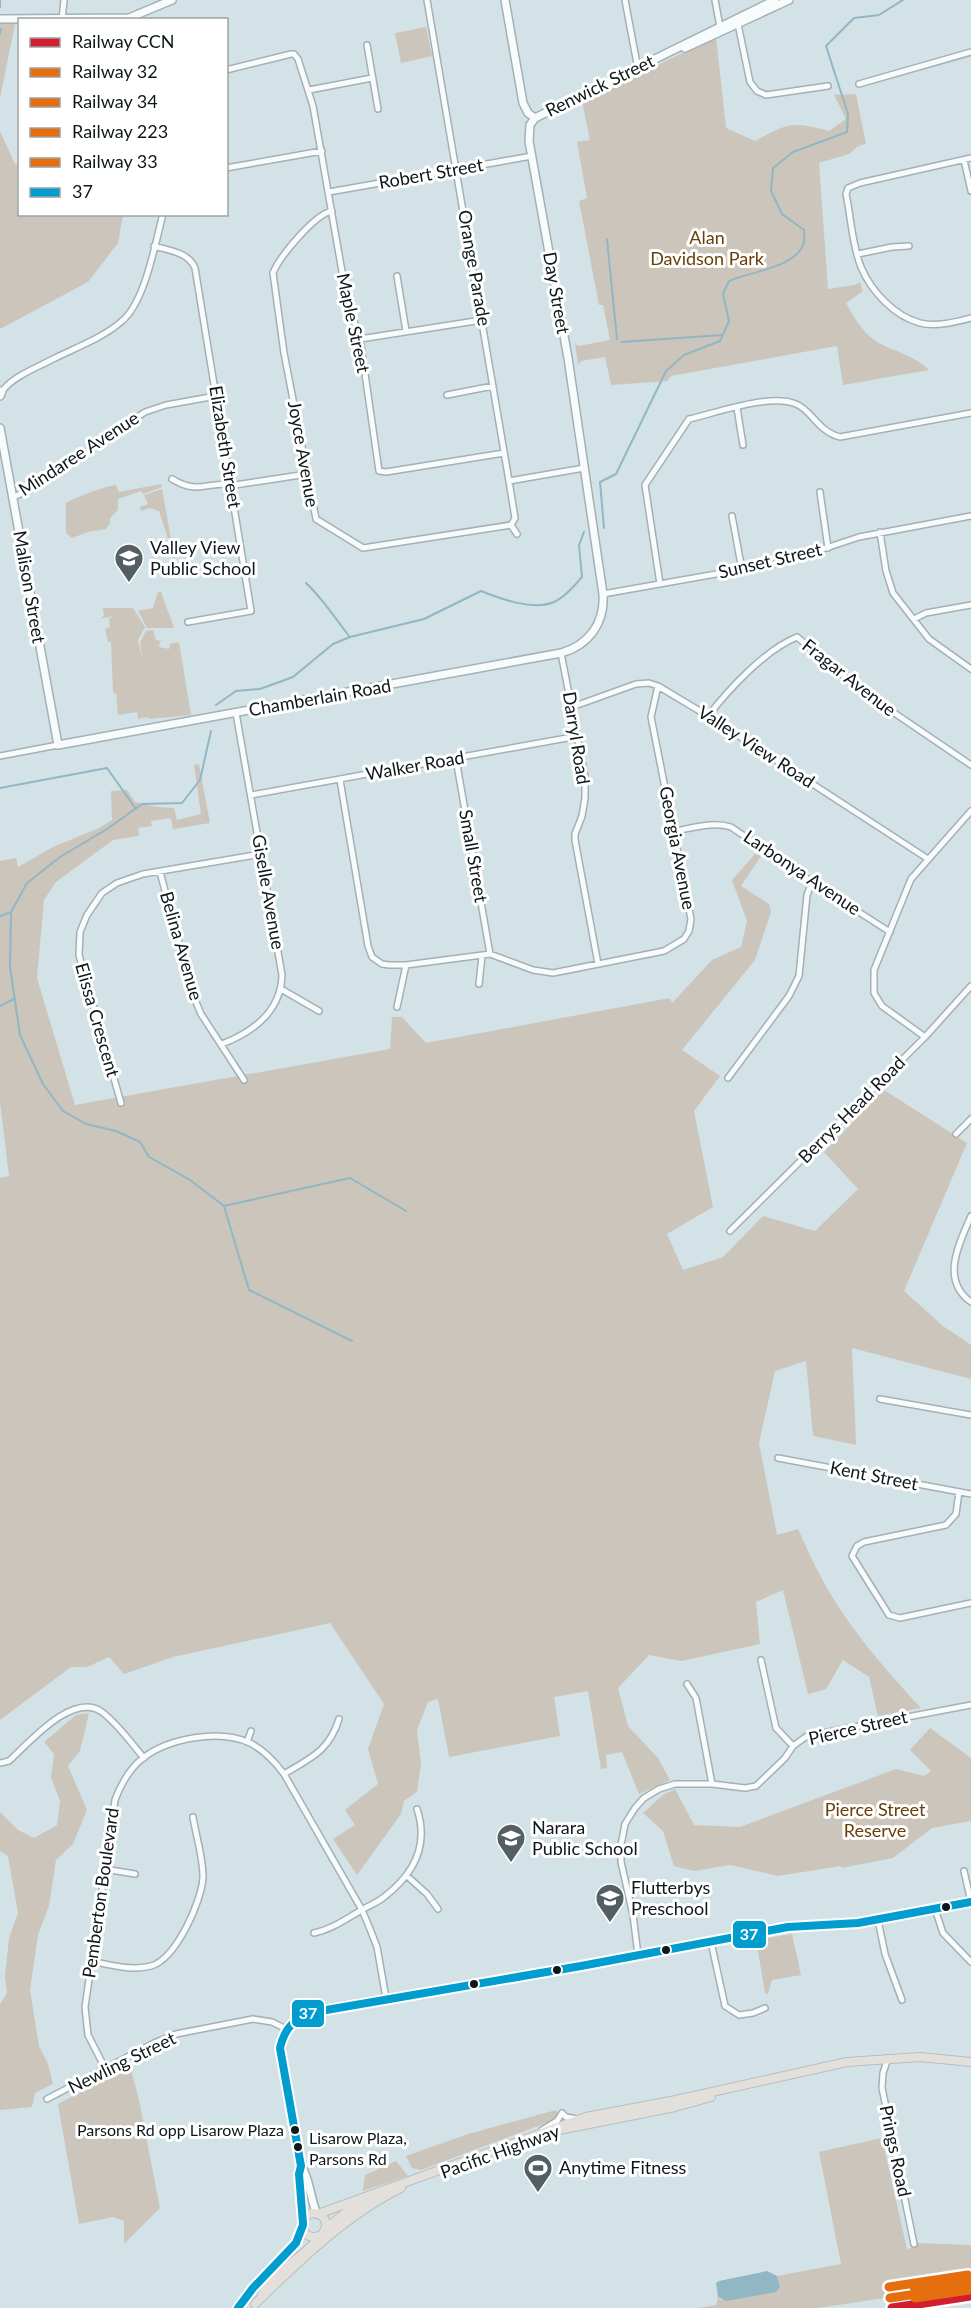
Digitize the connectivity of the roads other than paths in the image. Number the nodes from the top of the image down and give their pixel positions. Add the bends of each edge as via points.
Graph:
1 (64, 0) edge
2 (171, 0) edge
3 (427, 0) edge
4 (505, 0) edge
5 (625, 0) edge
6 (715, 0) edge
7 (787, 0) edge
8 (776, 3) edge
9 (138, 17) edge
10 (62, 18) edge
11 (0, 19) edge
12 (18, 19) edge
13 (738, 21) junction
14 (720, 29) junction
15 (367, 45) dead end
16 (971, 52) edge
17 (638, 69) junction
18 (228, 70) edge
19 (372, 78) junction
20 (859, 84) dead end
21 (828, 86) dead end
22 (309, 90) junction
23 (378, 109) dead end
24 (535, 118) junction
25 (322, 151) junction
26 (532, 156) junction
27 (968, 159) edge
28 (228, 168) edge
29 (457, 170) junction
30 (971, 191) edge
31 (329, 192) junction
32 (332, 210) junction
33 (162, 216) edge
34 (154, 246) junction
35 (909, 246) dead end
36 (858, 254) junction
37 (397, 276) dead end
38 (971, 318) edge
39 (482, 320) junction
40 (406, 331) junction
41 (360, 339) junction
42 (494, 386) junction
43 (1, 393) edge
44 (447, 394) dead end
45 (216, 396) junction
46 (737, 408) junction
47 (971, 413) edge
48 (0, 428) edge
49 (743, 445) dead end
50 (504, 453) junction
51 (584, 468) junction
52 (307, 474) junction
53 (172, 479) dead end
54 (509, 481) junction
55 (231, 484) junction
56 (820, 492) dead end
57 (13, 497) junction
58 (732, 516) dead end
59 (971, 516) edge
60 (511, 525) junction
61 (880, 532) junction
62 (518, 534) dead end
63 (828, 548) junction
64 (742, 570) junction
65 (660, 584) junction
66 (603, 594) junction
67 (971, 605) edge
68 (914, 620) junction
69 (188, 622) dead end
70 (561, 653) junction
71 (971, 669) edge
72 (658, 686) junction
73 (572, 708) junction
74 (236, 713) junction
75 (708, 716) junction
76 (578, 736) junction
77 (58, 745) junction
78 (0, 756) edge
79 (456, 759) junction
80 (971, 765) edge
81 (340, 780) junction
82 (251, 795) junction
83 (971, 811) edge
84 (675, 831) junction
85 (261, 854) junction
86 (928, 859) junction
87 (160, 872) junction
88 (812, 882) junction
89 (890, 932) junction
90 (490, 954) junction
91 (482, 956) junction
92 (598, 964) junction
93 (406, 965) junction
94 (479, 984) dead end
95 (971, 986) edge
96 (281, 989) junction
97 (397, 1006) dead end
98 (319, 1011) dead end
99 (925, 1037) junction
100 (222, 1044) junction
101 (728, 1078) dead end
102 (244, 1080) dead end
103 (121, 1103) dead end
104 (971, 1119) edge
105 (956, 1134) dead end
106 (971, 1216) edge
107 (730, 1231) dead end
108 (971, 1302) edge
109 (880, 1399) dead end
110 (971, 1415) edge
111 (778, 1458) dead end
112 (959, 1492) junction
113 (971, 1494) edge
114 (971, 1603) edge
115 (761, 1660) dead end
116 (687, 1684) dead end
117 (971, 1705) edge
118 (339, 1719) dead end
119 (251, 1731) dead end
120 (247, 1742) junction
121 (793, 1746) junction
122 (144, 1758) junction
123 (0, 1763) edge
124 (284, 1774) junction
125 (712, 1784) junction
126 (417, 1809) dead end
127 (193, 1817) dead end
128 (104, 1869) junction
129 (964, 1872) dead end
130 (135, 1874) dead end
131 (407, 1876) junction
132 (971, 1902) edge
133 (438, 1909) dead end
134 (935, 1909) junction
135 (362, 1910) junction
136 (878, 1920) junction
137 (314, 1933) dead end
138 (711, 1942) junction
139 (638, 1955) junction
140 (91, 1961) junction
141 (971, 1962) edge
142 (386, 1998) junction
143 (902, 2000) dead end
144 (765, 2008) dead end
145 (286, 2030) junction
146 (888, 2058) junction
147 (971, 2062) edge
148 (106, 2070) junction
149 (46, 2099) dead end
150 (668, 2105) junction
151 (301, 2166) junction
152 (402, 2187) junction
153 (318, 2214) junction
154 (303, 2224) junction
155 (324, 2230) junction
156 (914, 2244) dead end
157 (254, 2306) edge
158 (238, 2308) edge

1 - 10 street
2 - 9 street
3 - 29 street, Orange Parade
4 - 24 street via 523,103
5 - 17 street
6 - 14 street
7 - 8 street, Renwick Street
8 - 13 street, Renwick Street
11 - 12 street
13 - 14 street, Renwick Street
13 - 21 street via 750,82 757,91 766,95
14 - 17 street, Renwick Street
15 - 19 street
16 - 20 street
17 - 24 street, Renwick Street
18 - 22 street, Maple Street via 294,54
19 - 22 street
19 - 23 street
22 - 25 street, Maple Street
24 - 26 street, Day Street via 529,132
25 - 28 street
25 - 31 street, Maple Street
26 - 29 street, Robert Street
26 - 51 street, Day Street
27 - 30 street
27 - 36 street via 848,188
29 - 31 street, Robert Street
29 - 39 street, Orange Parade
31 - 32 street, Maple Street
32 - 41 street, Maple Street via 347,300
32 - 52 street, Joyce Avenue via 293,243 273,273
33 - 34 street
34 - 43 street via 140,294 123,321 22,375
34 - 45 street, Elizabeth Street via 182,254 195,268
35 - 36 street
36 - 38 street via 870,282 895,311 921,323
37 - 40 street
39 - 40 street
39 - 42 street, Orange Parade
40 - 41 street
41 - 50 street, Maple Street via 381,472
42 - 44 street
42 - 50 street, Orange Parade
45 - 55 street, Elizabeth Street
45 - 57 street, Mindaree Avenue via 145,412 28,491
46 - 47 street via 767,402 798,404 829,434 840,437
46 - 49 street
46 - 65 street via 689,419 645,485
48 - 57 street, Malison Street
50 - 54 street, Orange Parade
51 - 54 street
51 - 66 street, Day Street
52 - 55 street
52 - 60 street, Joyce Avenue via 316,519 363,548
53 - 55 street via 192,488
54 - 60 street, Orange Parade via 515,518
55 - 69 street, Elizabeth Street via 251,611
56 - 63 street
57 - 77 street, Malison Street
58 - 64 street
59 - 61 street, Sunset Street
60 - 62 street
61 - 63 street, Sunset Street
61 - 68 street via 890,587
63 - 64 street, Sunset Street
64 - 65 street, Sunset Street
65 - 66 street, Sunset Street
66 - 70 street, Chamberlain Road via 602,617 595,630 580,645
67 - 68 street via 926,613
68 - 71 street via 934,644
70 - 73 street, Darryl Road
70 - 74 street, Chamberlain Road
72 - 73 street via 636,684
72 - 75 street, Valley View Road
72 - 84 street, Georgia Avenue via 651,717
73 - 76 street, Darryl Road
74 - 77 street, Chamberlain Road
74 - 82 street, Giselle Avenue
75 - 80 street, Fragar Avenue via 729,690 784,642 797,637 860,689
75 - 86 street, Valley View Road
76 - 79 street, Walker Road
76 - 92 street, Darryl Road via 585,788 575,840
77 - 78 street, Chamberlain Road
79 - 81 street, Walker Road
79 - 90 street, Small Street
81 - 82 street, Walker Road
81 - 93 street via 369,953 382,964
82 - 85 street, Giselle Avenue
83 - 86 street
84 - 88 street, Larbonya Avenue via 724,824
84 - 92 street, Georgia Avenue via 691,919 687,935 664,951
85 - 87 street, Elissa Crescent
85 - 96 street, Giselle Avenue via 282,975
86 - 89 street via 906,887
87 - 100 street, Belina Avenue via 193,995
87 - 103 street, Elissa Crescent via 125,879 102,893 87,915 78,944
88 - 89 street, Larbonya Avenue
88 - 101 street via 807,895 799,976 789,996
89 - 99 street via 874,970 874,993 882,1006
90 - 91 street
90 - 92 street, Georgia Avenue via 545,972
91 - 93 street
91 - 94 street
93 - 97 street
95 - 99 street, Berrys Head Road
96 - 98 street
96 - 100 street via 266,1017 251,1031
99 - 107 street, Berrys Head Road
100 - 102 street, Belina Avenue
104 - 105 street
106 - 108 street via 953,1268 954,1282
109 - 110 street
111 - 112 street, Kent Street
112 - 113 street, Kent Street
112 - 114 street via 956,1514 946,1525 864,1542 852,1556 889,1615 900,1618
115 - 121 street via 776,1728
116 - 125 street via 696,1698
117 - 121 street, Pierce Street via 807,1736
118 - 124 street via 331,1741 323,1749
119 - 120 street
120 - 122 street, Pemberton Boulevard via 198,1738 173,1743
120 - 124 street, Pemberton Boulevard via 266,1754
121 - 125 street, Pierce Street via 756,1786
122 - 123 street via 100,1711 83,1707 62,1713 9,1761
122 - 128 street, Pemberton Boulevard via 122,1784 115,1800
124 - 135 street, Pemberton Boulevard
125 - 139 street, Pierce Street via 675,1784 659,1789 644,1798 625,1824 621,1862
126 - 131 street via 422,1839
127 - 140 street via 202,1889 169,1956 141,1968
128 - 130 street
128 - 140 street, Pemberton Boulevard
129 - 132 street
131 - 133 street
131 - 135 street via 383,1898
132 - 134 street
134 - 136 street
134 - 141 street via 943,1933
135 - 137 street via 330,1929
135 - 142 street, Pemberton Boulevard via 376,1947
136 - 138 street via 795,1926
136 - 143 street via 885,1954
138 - 139 street
138 - 144 street via 725,2006 739,2015
139 - 142 street
140 - 148 street, Pemberton Boulevard via 85,2026
142 - 145 street via 303,2014
145 - 148 street, Newling Street via 272,2022 253,2019 176,2034
145 - 151 street via 281,2056
146 - 147 main road, Pacific Highway
146 - 150 main road, Pacific Highway via 847,2062
146 - 156 street, Prings Road via 882,2088
148 - 149 street, Newling Street
150 - 152 main road, Pacific Highway via 560,2129
150 - 153 main road, Pacific Highway via 578,2119
151 - 153 street
151 - 154 street
152 - 155 main road, Pacific Highway via 359,2205
152 - 157 main road via 349,2221
153 - 154 main road via 309,2214
153 - 155 main road via 324,2219
154 - 155 main road via 309,2235
154 - 158 main road via 296,2243
155 - 157 main road, Pacific Highway via 318,2240 266,2286

